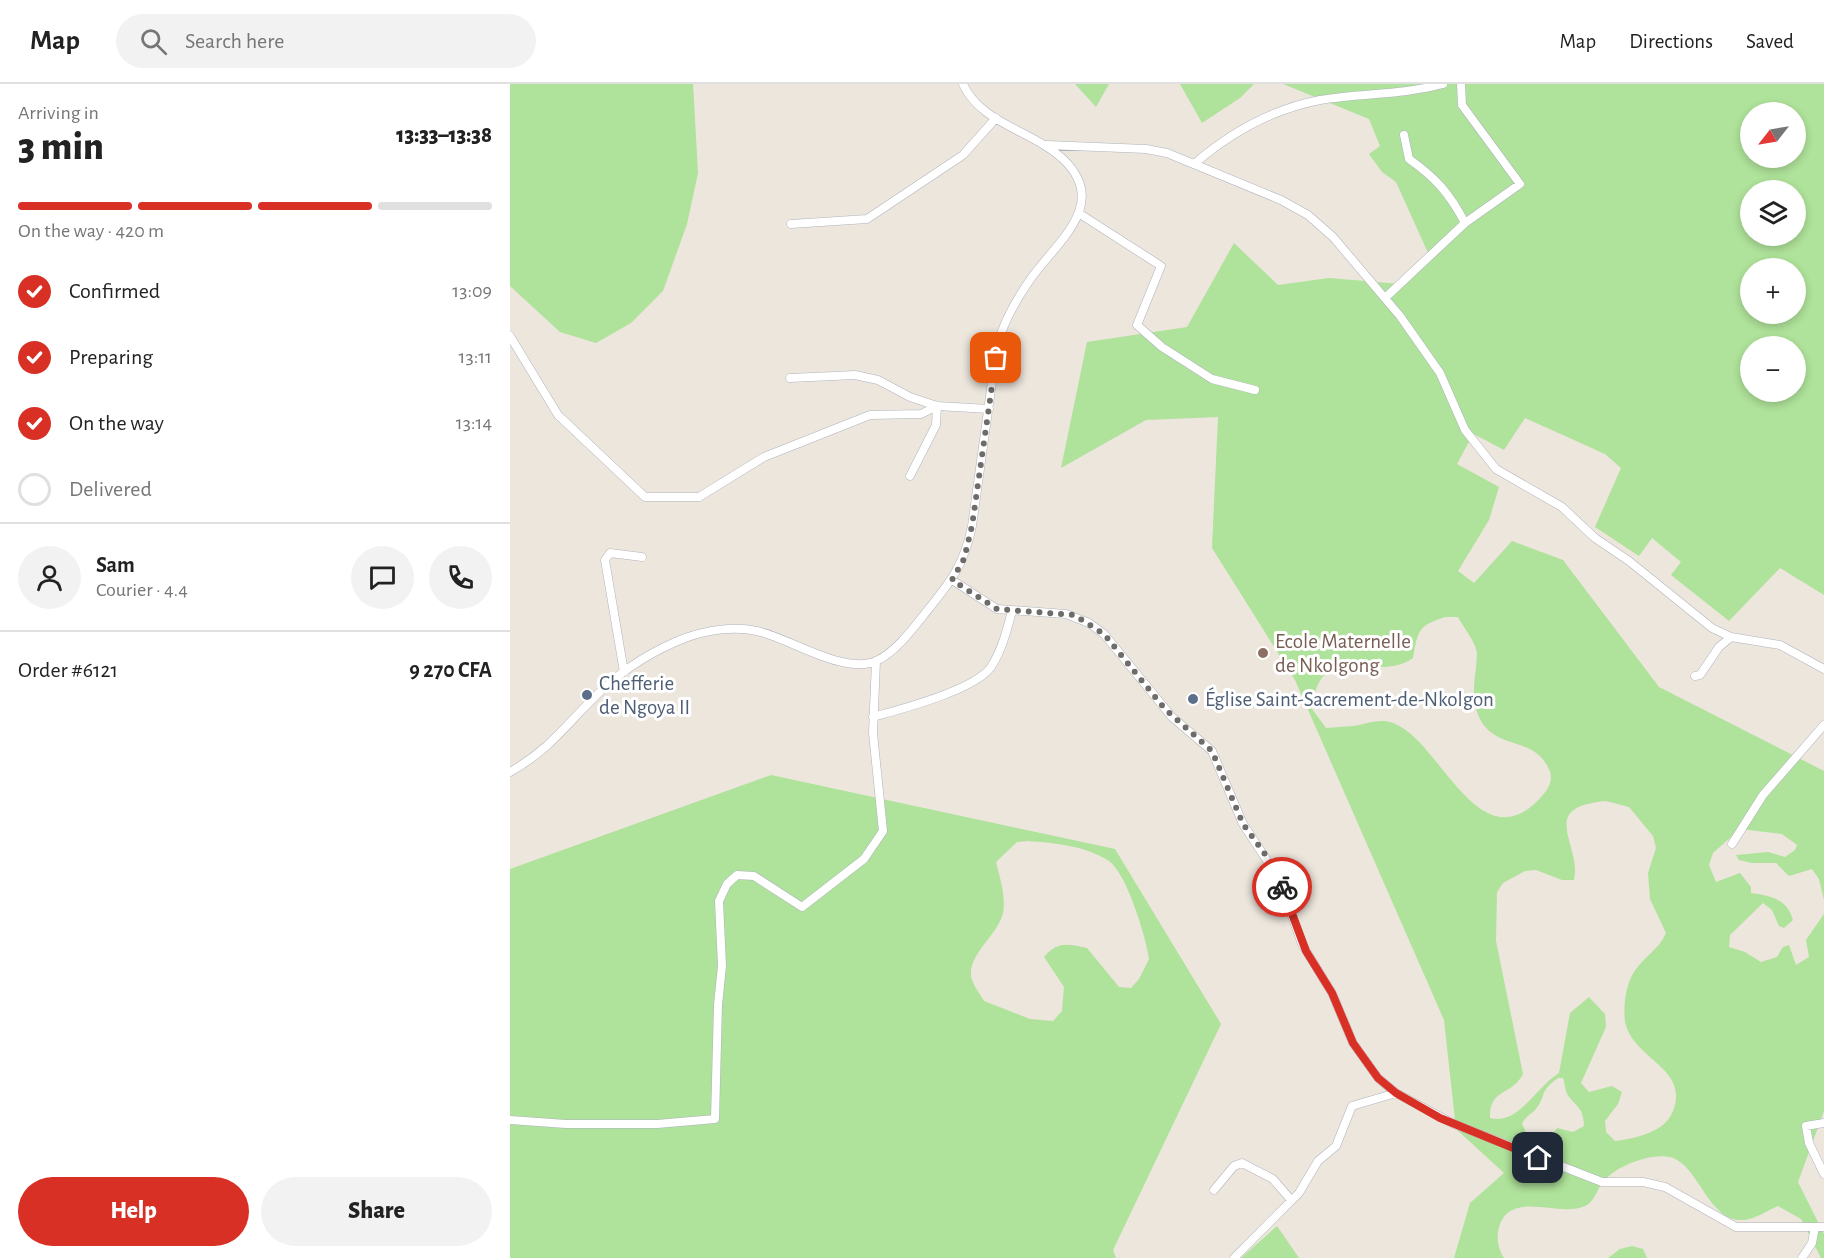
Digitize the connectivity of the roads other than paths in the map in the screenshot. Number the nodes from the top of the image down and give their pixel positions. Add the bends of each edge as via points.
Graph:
1 (963, 84) edge
2 (1443, 84) edge
3 (1461, 84) edge
4 (996, 118) junction
5 (1404, 135) dead end
6 (1047, 144) junction
7 (1194, 164) junction
8 (1080, 214) junction
9 (1465, 223) junction
10 (791, 224) dead end
11 (1385, 298) junction
12 (510, 336) edge
13 (790, 378) dead end
14 (1255, 390) dead end
15 (937, 406) junction
16 (989, 409) junction
17 (910, 476) dead end
18 (642, 557) dead end
19 (952, 580) junction
20 (1012, 611) junction
21 (1731, 637) junction
22 (876, 662) junction
23 (1824, 669) edge
24 (624, 672) junction
25 (1695, 676) dead end
26 (873, 717) junction
27 (1824, 725) edge
28 (510, 772) edge
29 (1732, 844) dead end
30 (1396, 1093) junction
31 (510, 1119) edge
32 (1824, 1124) edge
33 (1824, 1174) edge
34 (1214, 1190) dead end
35 (1291, 1200) junction
36 (1815, 1227) junction
37 (1824, 1227) edge
38 (1234, 1258) edge
39 (1802, 1258) edge

1 - 4 street via 975,104
2 - 7 street via 1409,93 1323,100 1298,106 1248,126
3 - 9 street via 1462,105 1520,184
4 - 6 street
4 - 10 street via 963,155 867,219
5 - 9 street via 1409,159 1436,178
6 - 7 street via 1146,149
6 - 8 street via 1077,175 1082,200
7 - 11 street via 1308,215 1333,237
8 - 14 street via 1161,266 1137,325 1162,347 1212,379
8 - 16 street via 1009,312 997,346
9 - 11 street
11 - 21 street via 1440,373 1466,430 1496,470 1562,507 1595,538 1637,566 1712,628
12 - 15 street via 558,415 645,497 699,497 764,457 870,415 921,414
13 - 15 street via 871,378
15 - 16 street
15 - 17 street via 936,425
16 - 19 street via 967,548
18 - 24 street via 618,552 610,553 605,560
19 - 20 street via 989,605
19 - 22 street via 914,627
20 - 26 street via 1004,640 989,669 950,694
20 - 30 street via 1066,614 1096,627 1173,717 1212,751 1243,824 1278,877 1302,944 1332,993 1353,1043 1378,1078
21 - 23 street via 1771,642
21 - 25 street
22 - 24 street via 840,662 772,635 741,629 686,638
22 - 26 street
24 - 28 street via 546,749
26 - 31 street via 883,831 864,859 801,907 754,876 746,875 732,879 719,901 722,966 715,1119 657,1124 566,1124
27 - 29 street via 1763,795
30 - 35 street via 1352,1106 1336,1146 1318,1161 1303,1188
30 - 36 street via 1454,1124 1602,1182 1643,1182 1665,1187 1736,1227
32 - 33 street via 1806,1126 1809,1143
34 - 35 street via 1234,1166 1242,1163 1273,1179
35 - 38 street
36 - 37 street
36 - 39 street via 1812,1243

